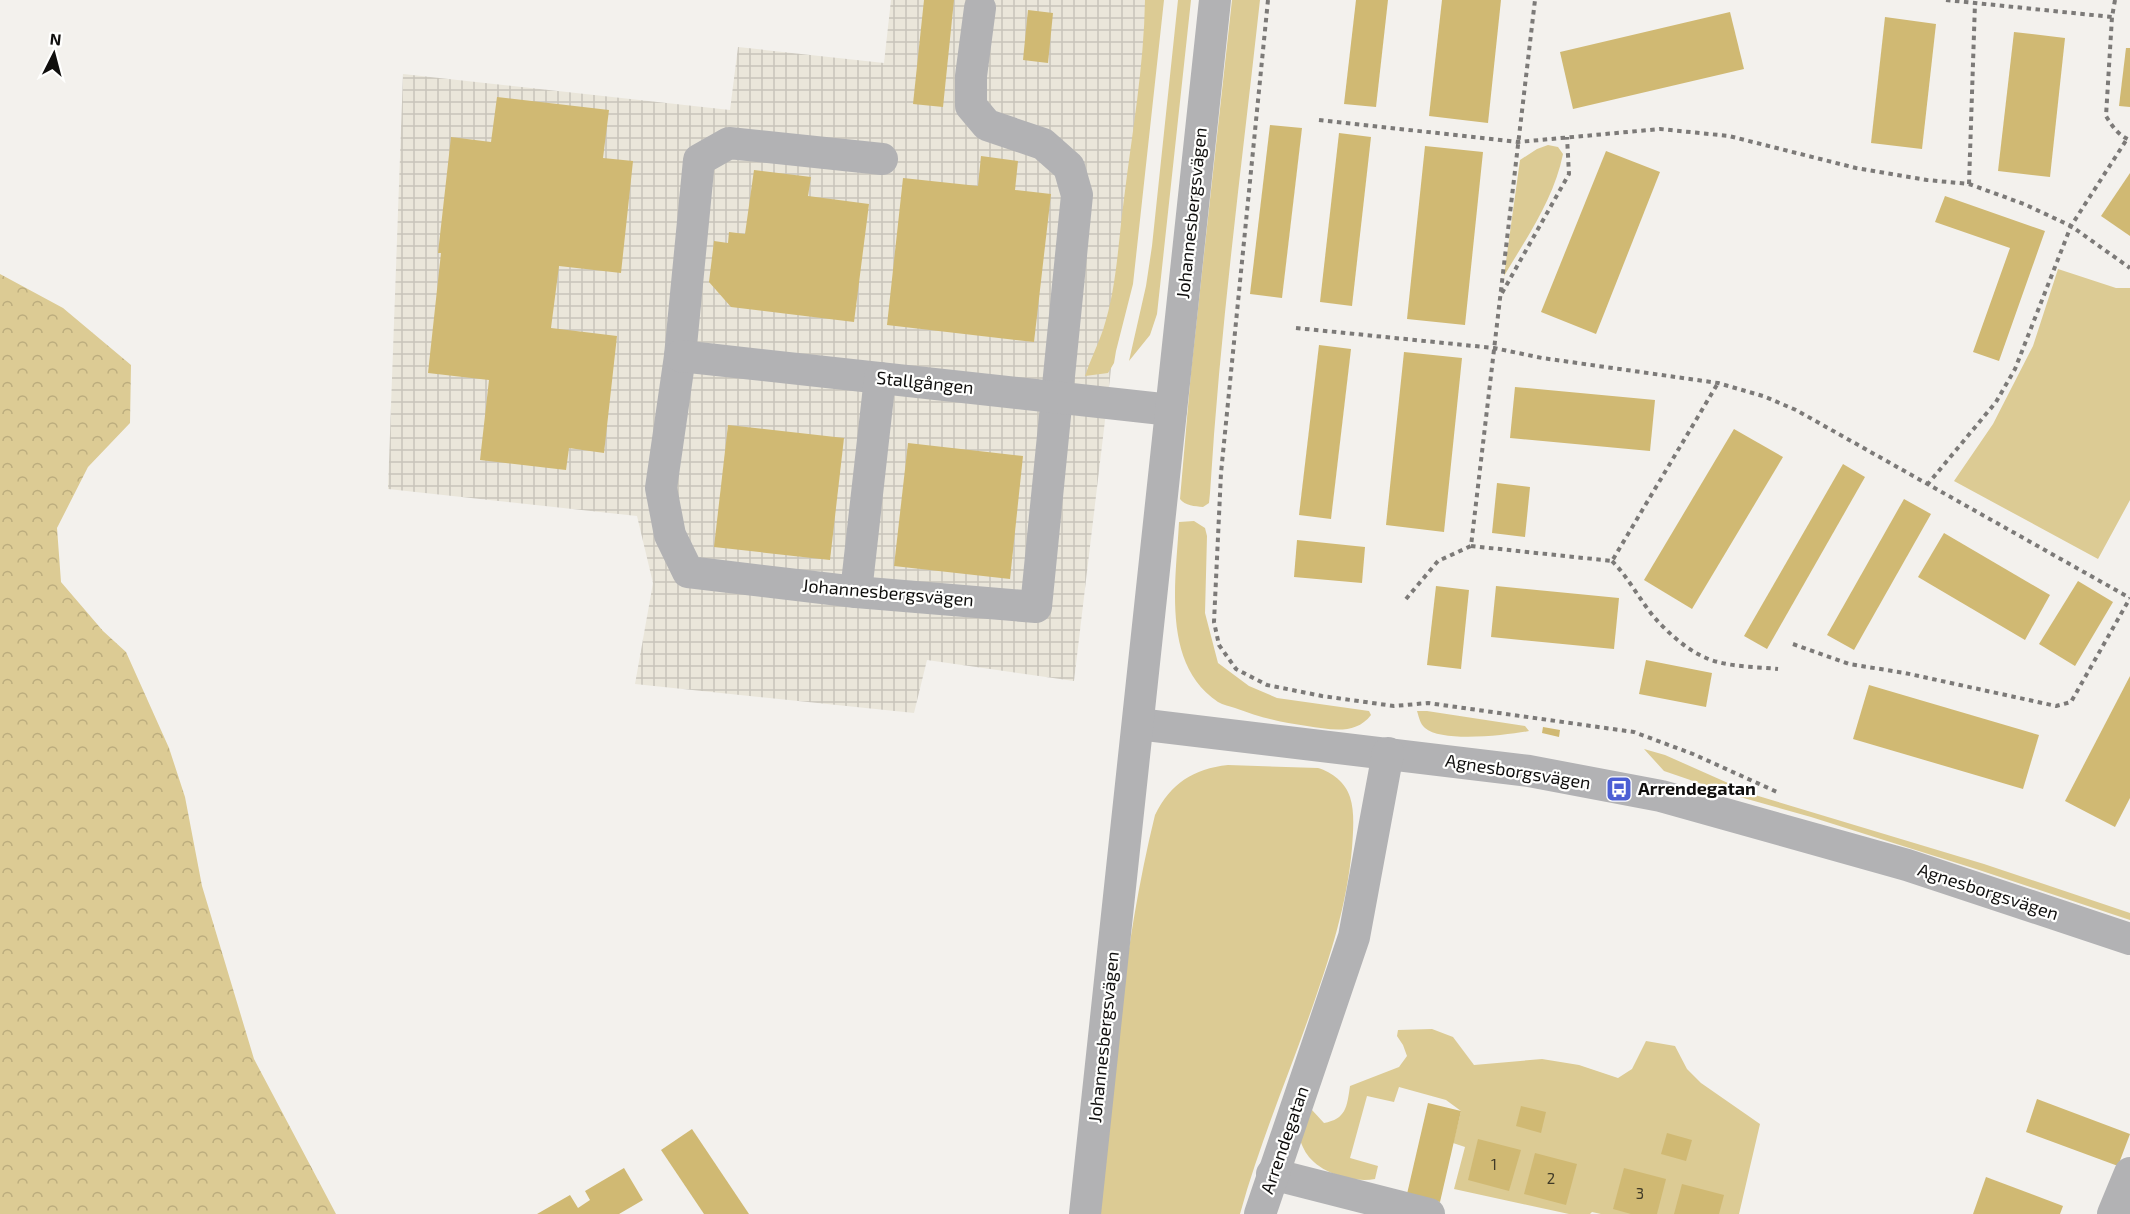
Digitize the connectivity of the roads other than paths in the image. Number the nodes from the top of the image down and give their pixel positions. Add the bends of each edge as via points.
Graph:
1 (1215, 0) edge
2 (980, 8) dead end
3 (882, 159) dead end
4 (680, 356) junction
5 (880, 378) junction
6 (1056, 397) junction
7 (1171, 410) junction
8 (856, 592) junction
9 (1138, 724) junction
10 (1388, 753) junction
11 (2130, 939) edge
12 (2130, 1173) edge
13 (1272, 1174) junction
14 (1086, 1214) edge
15 (1260, 1214) edge
16 (1429, 1214) edge
17 (2113, 1214) edge

1 - 7 street, Johannesbergsvägen
2 - 6 street, Johannesbergsvägen via 971,106 987,125 1043,144 1069,167 1077,195
3 - 4 street, Johannesbergsvägen via 729,142 699,159
4 - 5 street, Stallgången
4 - 8 street, Johannesbergsvägen via 661,488 670,535 688,572
5 - 6 street, Stallgången
5 - 8 street
6 - 7 street, Stallgången
6 - 8 street, Johannesbergsvägen via 1036,607
7 - 9 street, Johannesbergsvägen
9 - 10 street, Agnesborgsvägen
9 - 14 street, Johannesbergsvägen
10 - 11 street, Agnesborgsvägen via 1529,771 1661,796 1907,865
10 - 13 street, Arrendegatan via 1353,937
12 - 17 street
13 - 15 street, Arrendegatan
13 - 16 street

